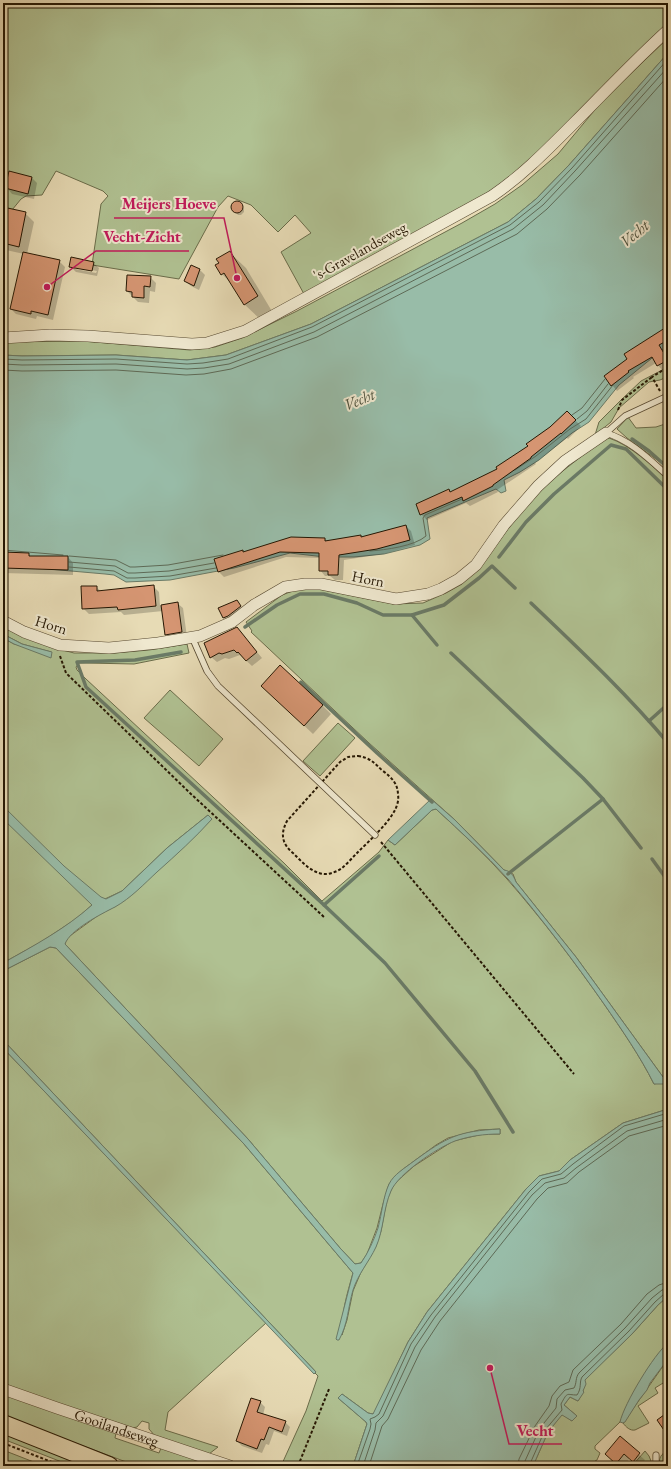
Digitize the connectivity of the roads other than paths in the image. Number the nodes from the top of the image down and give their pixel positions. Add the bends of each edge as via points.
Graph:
1 (668, 30) edge
2 (3, 338) edge
3 (666, 397) edge
4 (606, 432) junction
5 (668, 476) edge
6 (3, 621) edge
7 (192, 637) junction
8 (375, 835) road end
9 (3, 1389) edge
10 (3, 1424) edge
11 (656, 1455) dead end
12 (109, 1466) edge
13 (230, 1466) edge
14 (656, 1466) edge

1 - 2 street, 's-Gravelandseweg via 548,151 512,182 492,196 245,331 206,343 192,344 88,336
3 - 4 lane via 625,416
4 - 5 lane via 639,451
4 - 7 street, Horn via 565,461 538,486 504,526 476,565 441,589 417,597 396,599 321,584 286,586 232,622
6 - 7 street, Horn via 60,645 109,648
7 - 8 lane via 207,671 218,686
9 - 13 street, Gooilandseweg
10 - 12 main road
11 - 14 lane

